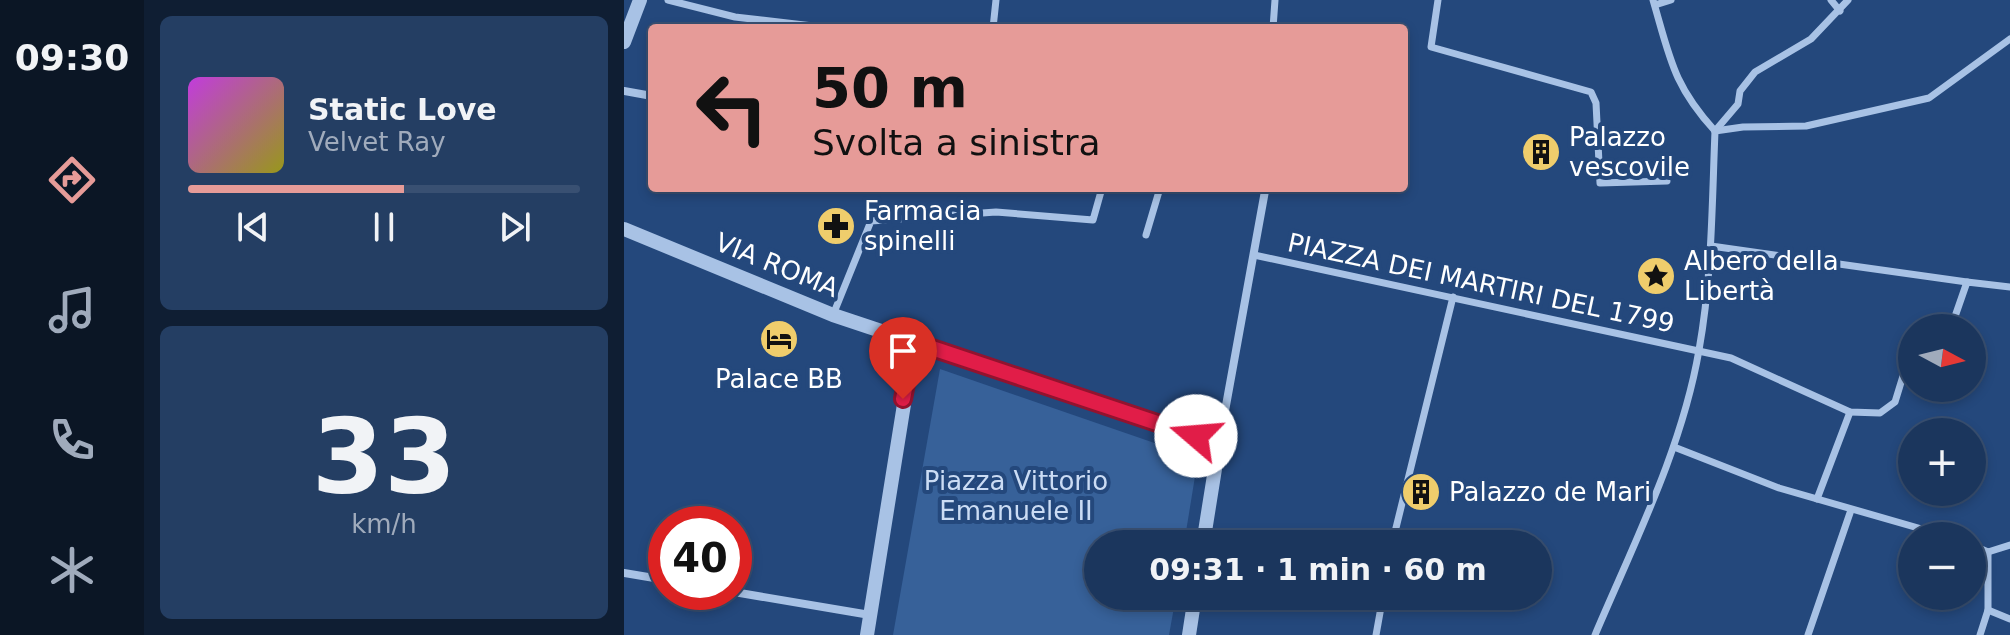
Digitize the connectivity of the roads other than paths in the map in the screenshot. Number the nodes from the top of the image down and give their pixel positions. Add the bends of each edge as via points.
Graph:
1 (640, 0) edge
2 (668, 0) edge
3 (996, 0) edge
4 (1275, 0) edge
5 (1438, 0) edge
6 (1671, 0) edge
7 (1831, 0) edge
8 (1848, 0) edge
9 (1654, 2) edge
10 (1840, 11) junction
11 (795, 24) edge
12 (993, 24) edge
13 (1273, 24) edge
14 (2010, 39) edge
15 (624, 42) edge
16 (624, 91) edge
17 (648, 95) edge
18 (1715, 131) junction
19 (1667, 181) dead end
20 (1101, 192) edge
21 (1159, 192) edge
22 (1263, 192) edge
23 (624, 229) edge
24 (1146, 235) dead end
25 (1711, 246) junction
26 (1254, 255) junction
27 (1967, 282) junction
28 (2010, 287) edge
29 (1453, 297) junction
30 (1956, 314) edge
31 (833, 315) junction
32 (914, 342) junction
33 (1699, 351) junction
34 (1898, 392) edge
35 (1850, 412) junction
36 (1219, 444) junction
37 (1674, 447) junction
38 (1817, 499) junction
39 (1851, 510) junction
40 (1898, 523) edge
41 (1205, 530) edge
42 (1395, 530) edge
43 (2010, 545) edge
44 (1988, 552) joint
45 (624, 573) edge
46 (648, 577) edge
47 (752, 595) edge
48 (1193, 610) edge
49 (1380, 610) edge
50 (1988, 610) junction
51 (870, 615) junction
52 (2010, 619) edge
53 (867, 635) edge
54 (1189, 635) edge
55 (1376, 635) edge
56 (1595, 635) edge
57 (1808, 635) edge
58 (1980, 635) edge

1 - 15 street
2 - 11 street via 735,17
3 - 12 street
4 - 13 street
5 - 19 street via 1431,47 1591,92 1600,183
6 - 9 street
7 - 10 street
8 - 10 street
9 - 18 street via 1673,73 1687,101
10 - 18 street via 1811,39 1755,72
14 - 18 street via 1929,98 1806,126
16 - 17 street
18 - 25 street, PIAZZA DEI MARTIRI DEL 1799
20 - 31 street via 1093,220 996,212 871,221
21 - 24 street
22 - 26 street
23 - 31 street, VIA ROMA
25 - 27 street
25 - 33 street, PIAZZA DEI MARTIRI DEL 1799
26 - 29 street, PIAZZA DEI MARTIRI DEL 1799
26 - 36 street
27 - 28 street
27 - 30 street
29 - 33 street, PIAZZA DEI MARTIRI DEL 1799
29 - 42 street
31 - 32 street, VIA ROMA
32 - 36 street, VIA ROMA
32 - 51 street
33 - 35 street via 1731,358
33 - 37 street, PIAZZA DEI MARTIRI DEL 1799
34 - 35 street via 1895,402 1880,413
35 - 38 street
36 - 41 street
37 - 38 street
37 - 56 street, PIAZZA DEI MARTIRI DEL 1799
38 - 39 street
39 - 40 street
39 - 57 street
43 - 44 street
44 - 50 street
45 - 46 street
47 - 51 street
48 - 54 street
49 - 55 street
50 - 52 street
50 - 58 street
51 - 53 street

